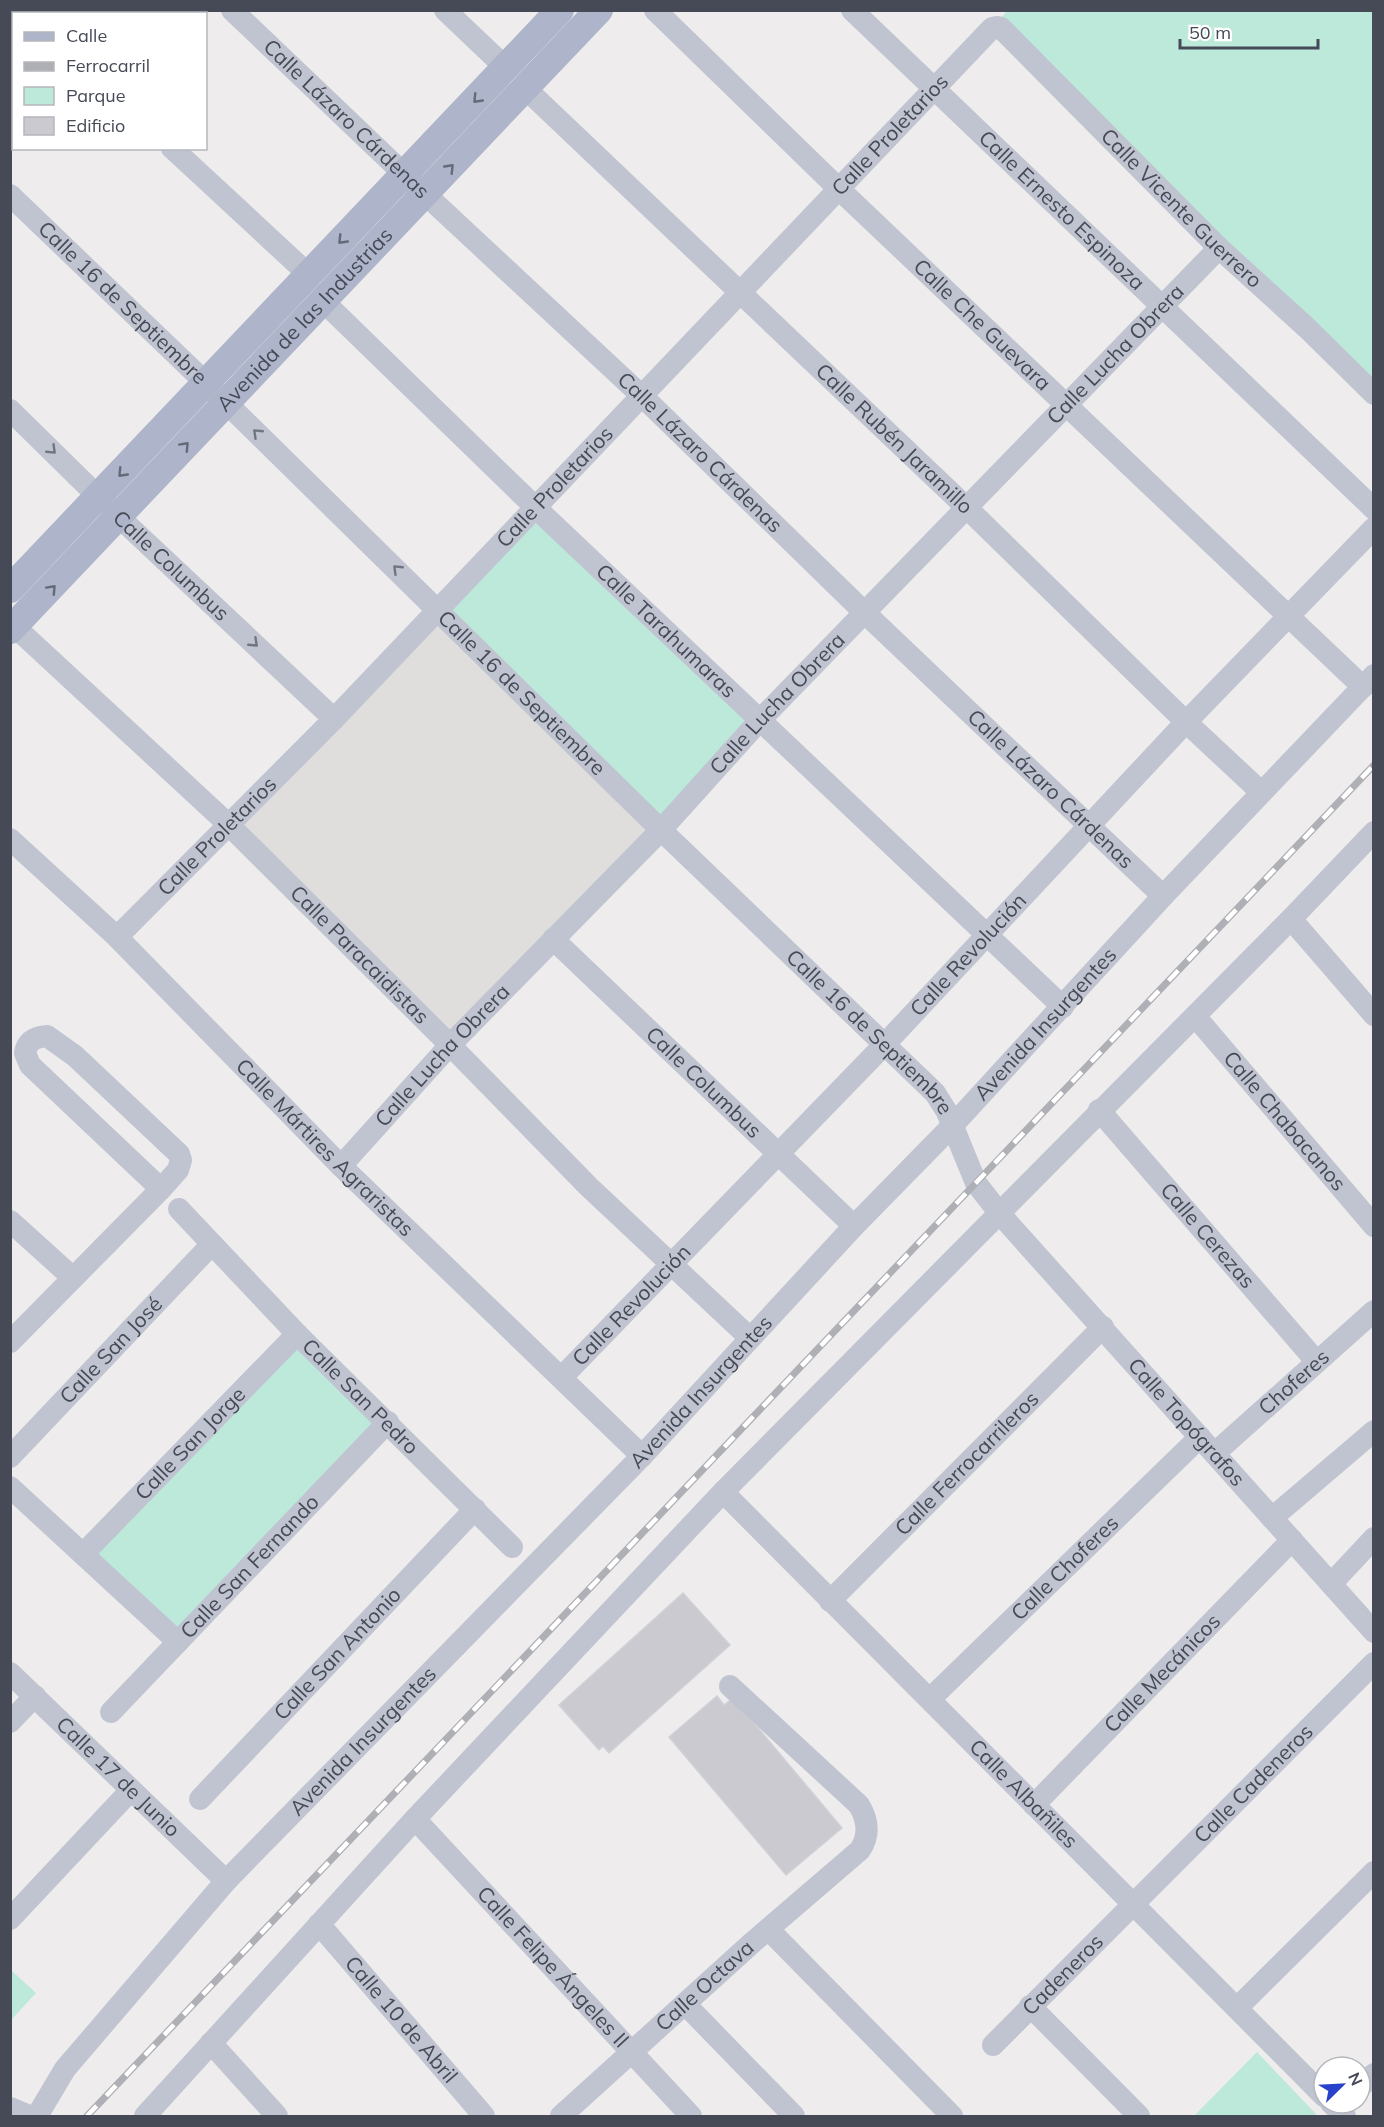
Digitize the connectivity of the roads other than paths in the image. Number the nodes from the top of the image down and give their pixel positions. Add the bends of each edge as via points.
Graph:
1 (232, 10) edge
2 (445, 10) edge
3 (560, 10) edge
4 (599, 10) edge
5 (655, 10) edge
6 (852, 10) edge
7 (988, 32) joint
8 (506, 68) junction
9 (526, 88) junction
10 (934, 89) junction
11 (174, 150) edge
12 (405, 175) junction
13 (840, 190) junction
14 (425, 194) junction
15 (10, 195) edge
16 (1219, 248) junction
17 (309, 275) junction
18 (741, 293) junction
19 (323, 300) junction
20 (1162, 306) junction
21 (216, 393) junction
22 (1374, 394) edge
23 (642, 396) junction
24 (1067, 404) junction
25 (10, 410) edge
26 (99, 497) junction
27 (536, 508) junction
28 (967, 508) junction
29 (1374, 509) edge
30 (119, 517) junction
31 (1374, 528) edge
32 (10, 589) edge
33 (439, 610) junction
34 (865, 613) junction
35 (1288, 615) junction
36 (12, 628) edge
37 (1368, 681) edge
38 (334, 719) junction
39 (760, 720) junction
40 (1186, 722) junction
41 (1261, 792) junction
42 (229, 825) junction
43 (1090, 825) junction
44 (661, 830) junction
45 (1374, 832) edge
46 (10, 839) edge
47 (1163, 896) junction
48 (1291, 919) junction
49 (117, 937) junction
50 (987, 937) junction
51 (553, 939) junction
52 (1063, 1007) junction
53 (1374, 1015) edge
54 (1195, 1016) junction
55 (885, 1044) junction
56 (450, 1045) junction
57 (1100, 1110) junction
58 (953, 1125) junction
59 (778, 1154) junction
60 (341, 1166) junction
61 (161, 1189) junction
62 (179, 1209) dead end
63 (1000, 1214) junction
64 (10, 1221) edge
65 (854, 1226) junction
66 (1374, 1226) edge
67 (212, 1244) junction
68 (670, 1265) junction
69 (73, 1278) junction
70 (1374, 1311) edge
71 (1103, 1327) junction
72 (297, 1334) junction
73 (750, 1338) junction
74 (10, 1342) edge
75 (1316, 1361) junction
76 (562, 1377) junction
77 (388, 1422) junction
78 (1374, 1431) edge
79 (1208, 1445) junction
80 (642, 1456) junction
81 (10, 1457) edge
82 (10, 1486) edge
83 (723, 1492) junction
84 (475, 1509) junction
85 (1272, 1518) junction
86 (1374, 1538) edge
87 (1292, 1540) junction
88 (512, 1547) dead end
89 (83, 1554) junction
90 (1331, 1584) junction
91 (830, 1601) junction
92 (1374, 1632) edge
93 (178, 1642) junction
94 (1374, 1663) edge
95 (10, 1673) edge
96 (730, 1686) dead end
97 (35, 1696) junction
98 (930, 1699) junction
99 (111, 1712) dead end
100 (10, 1722) edge
101 (131, 1790) junction
102 (200, 1799) dead end
103 (1034, 1805) junction
104 (414, 1819) junction
105 (1374, 1872) edge
106 (226, 1881) junction
107 (1133, 1904) junction
108 (10, 1919) edge
109 (319, 1924) junction
110 (769, 1930) junction
111 (685, 2004) junction
112 (1030, 2006) junction
113 (1237, 2008) junction
114 (211, 2043) junction
115 (993, 2045) dead end
116 (632, 2052) junction
117 (1312, 2084) edge
118 (10, 2108) edge
119 (29, 2116) edge
120 (37, 2116) edge
121 (145, 2116) edge
122 (277, 2116) edge
123 (484, 2116) edge
124 (561, 2116) edge
125 (691, 2116) edge
126 (794, 2116) edge
127 (952, 2116) edge
128 (1139, 2116) edge

1 - 12 street, Calle Lázaro Cárdenas
2 - 8 street
3 - 8 main road, Avenida de las Industrias
4 - 9 main road, Avenida de las Industrias
5 - 13 street, Calle Che Guevara
6 - 10 street, Calle Ernesto Espinoza
7 - 10 street, Calle Proletarios
7 - 16 street, Calle Vicente Guerrero via 1001,28
8 -> 12 main road, Avenida de las Industrias
14 -> 9 main road, Avenida de las Industrias
9 - 18 street, Calle Rubén Jaramillo
10 - 13 street, Calle Proletarios
10 - 20 street, Calle Ernesto Espinoza
11 - 17 street
12 - 14 street, Calle Lázaro Cárdenas
12 -> 17 main road, Avenida de las Industrias
13 - 18 street, Calle Proletarios
13 - 24 street, Calle Che Guevara
14 - 19 main road, Avenida de las Industrias
14 - 23 street, Calle Lázaro Cárdenas
15 - 21 street, Calle 16 de Septiembre
16 - 20 street, Calle Lucha Obrera
16 - 22 street, Calle Vicente Guerrero
17 - 21 main road, Avenida de las Industrias
18 - 23 street, Calle Proletarios
18 - 28 street, Calle Rubén Jaramillo
19 - 21 main road, Avenida de las Industrias
19 - 27 street, Calle Tarahumaras
20 - 24 street, Calle Lucha Obrera
20 - 29 street, Calle Ernesto Espinoza
21 -> 26 main road, Avenida de las Industrias
30 -> 21 main road, Avenida de las Industrias
33 -> 21 street, Calle 16 de Septiembre
23 - 27 street, Calle Proletarios
23 - 34 street, Calle Lázaro Cárdenas
24 - 28 street, Calle Lucha Obrera
24 - 35 street, Calle Che Guevara
25 -> 26 street, Calle Columbus
26 - 30 street, Calle Columbus
26 - 32 main road, Avenida de las Industrias
27 - 33 street, Calle Proletarios
27 - 39 street, Calle Tarahumaras
28 - 34 street, Calle Lucha Obrera
28 - 40 street, Calle Rubén Jaramillo
36 -> 30 main road, Avenida de las Industrias
30 -> 38 street, Calle Columbus
31 - 35 street, Calle Revolución
33 - 38 street, Calle Proletarios
33 - 44 street, Calle 16 de Septiembre
34 - 39 street, Calle Lucha Obrera
34 - 43 street, Calle Lázaro Cárdenas
35 - 37 street, Calle Che Guevara
35 - 40 street, Calle Revolución
36 - 42 street, Calle Paracaidistas
37 - 41 street, Avenida Insurgentes
38 - 42 street, Calle Proletarios
39 - 44 street, Calle Lucha Obrera
39 - 50 street, Calle Tarahumaras
40 - 41 street, Calle Rubén Jaramillo
40 - 43 street, Calle Revolución
41 - 47 street, Avenida Insurgentes
42 - 49 street, Calle Proletarios
42 - 56 street, Calle Paracaidistas
43 - 47 street, Calle Lázaro Cárdenas
43 - 50 street, Calle Revolución
44 - 51 street, Calle Lucha Obrera
44 - 55 street, Calle 16 de Septiembre
45 - 48 street
46 - 49 street, Calle Mártires Agraristas
47 - 52 street, Avenida Insurgentes
48 - 53 street
48 - 54 street
49 - 60 street, Calle Mártires Agraristas
50 - 52 street, Calle Tarahumaras
50 - 55 street, Calle Revolución
51 - 56 street, Calle Lucha Obrera
51 - 59 street, Calle Columbus
52 - 58 street, Avenida Insurgentes
54 - 57 street
54 - 66 street, Calle Chabacanos
55 - 58 street, Calle 16 de Septiembre via 942,1101
55 - 59 street, Calle Revolución
56 - 60 street, Calle Lucha Obrera
56 - 68 street, Calle Paracaidistas
57 - 63 street
57 - 75 street, Calle Cerezas
58 - 63 street, Calle 16 de Septiembre via 976,1183
58 - 65 street, Avenida Insurgentes
59 - 65 street, Calle Columbus
59 - 68 street, Calle Revolución
60 - 76 street, Calle Mártires Agraristas
61 - 61 street via 178,1170 182,1160 179,1154 75,1056 47,1035 31,1041 26,1053 30,1065
61 - 69 street
62 - 67 street, Calle San Pedro
63 - 71 street, Calle Topógrafos
63 - 83 street
64 - 69 street
65 - 73 street, Avenida Insurgentes
67 - 72 street, Calle San Pedro
67 - 81 street, Calle San José
68 - 73 street, Calle Paracaidistas
68 - 76 street, Calle Revolución
69 - 74 street
70 - 75 street, Choferes
71 - 79 street, Calle Topógrafos
71 - 91 street, Calle Ferrocarrileros
72 - 77 street, Calle San Pedro
72 - 89 street, Calle San Jorge
73 - 80 street, Avenida Insurgentes
75 - 79 street, Choferes
76 - 80 street, Calle Mártires Agraristas
77 - 84 street, Calle San Pedro
77 - 93 street, Calle San Fernando
78 - 85 street
79 - 85 street, Calle Topógrafos
79 - 98 street, Calle Choferes
80 - 106 street, Avenida Insurgentes
82 - 89 street
83 - 91 street, Calle Albañiles
83 - 104 street
84 - 88 street, Calle San Pedro
84 - 102 street, Calle San Antonio
85 - 87 street, Calle Topógrafos
86 - 90 street
87 - 90 street, Calle Topógrafos
87 - 103 street, Calle Mecánicos
89 - 93 street
90 - 92 street, Calle Topógrafos
91 - 98 street, Calle Albañiles
93 - 99 street, Calle San Fernando
94 - 107 street, Calle Cadeneros
95 - 97 street, Calle 17 de Junio
96 - 110 street, Calle Octava via 847,1792 864,1814 867,1826 860,1851
97 - 100 street
97 - 101 street, Calle 17 de Junio
98 - 103 street, Calle Albañiles
101 - 106 street, Calle 17 de Junio
101 - 108 street
103 - 107 street, Calle Albañiles
104 - 109 street
104 - 116 street, Calle Felipe Ángeles Il
105 - 113 street
106 - 120 street, Avenida Insurgentes via 65,2069
107 - 112 street, Cadeneros
107 - 113 street, Calle Albañiles
109 - 114 street
109 - 123 street, Calle 10 de Abril
110 - 111 street, Calle Octava
110 - 127 street
111 - 116 street, Calle Octava
111 - 126 street
112 - 115 street, Cadeneros
112 - 128 street
113 - 117 street, Calle Albañiles
114 - 121 street
114 - 122 street
116 - 124 street, Calle Octava
116 - 125 street, Calle Felipe Ángeles Il
118 - 119 street

